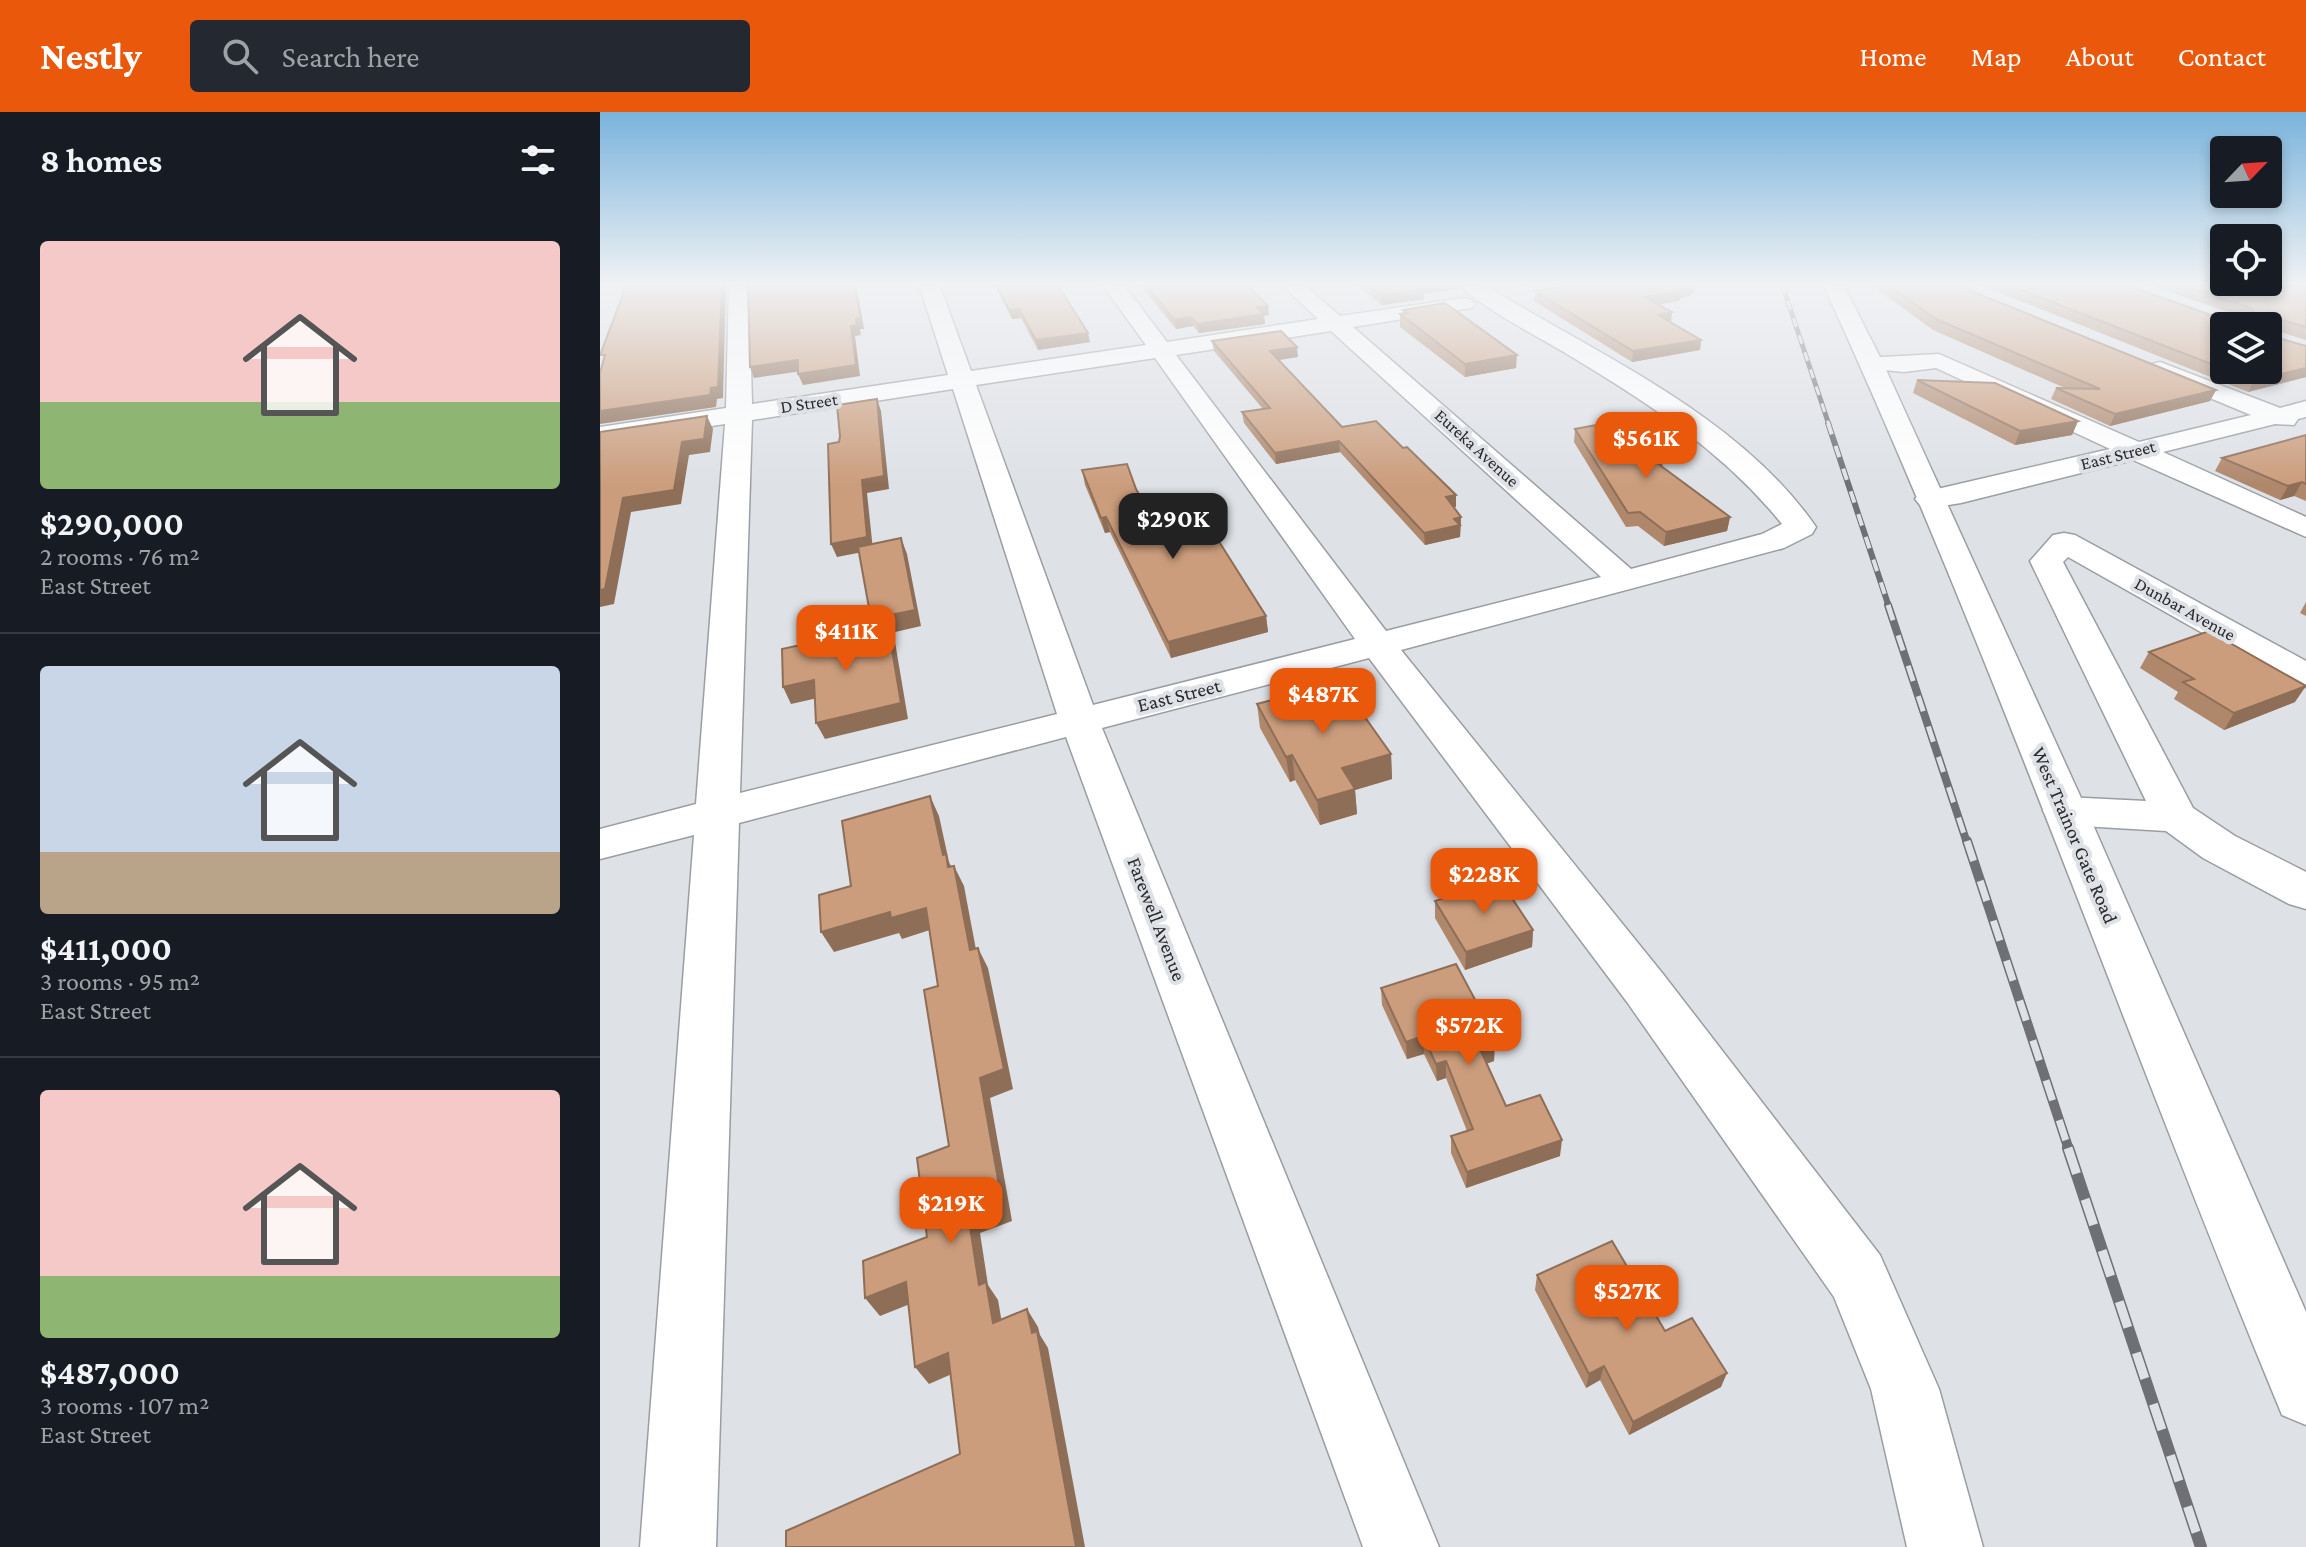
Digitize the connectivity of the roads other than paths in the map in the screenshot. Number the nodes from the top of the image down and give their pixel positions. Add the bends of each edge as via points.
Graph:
1 (739, 351) edge
2 (954, 351) edge
3 (1140, 351) edge
4 (1161, 351) edge
5 (1368, 351) edge
6 (1576, 351) edge
7 (1865, 351) edge
8 (1871, 363) junction
9 (2145, 363) edge
10 (965, 379) junction
11 (2306, 409) edge
12 (739, 413) junction
13 (2277, 416) junction
14 (2306, 427) edge
15 (600, 435) edge
16 (2139, 450) junction
17 (1930, 499) junction
18 (2306, 528) edge
19 (1625, 581) junction
20 (1378, 645) junction
21 (2306, 676) edge
22 (1079, 720) junction
23 (2065, 811) junction
24 (717, 815) junction
25 (2176, 817) junction
26 (600, 844) edge
27 (2306, 892) edge
28 (2306, 1391) edge
29 (678, 1547) edge
30 (1401, 1547) edge
31 (1945, 1547) edge

1 - 12 street
2 - 10 street, Farewell Avenue
3 - 10 street, D Street
4 - 20 street
5 - 19 street, Eureka Avenue
6 - 19 street, East Street via 1741,461 1777,494 1801,527 1773,541
7 - 8 street, West Trainor Gate Road
8 - 16 street via 1939,361
8 - 17 street, West Trainor Gate Road
9 - 13 street
10 - 12 street, D Street
10 - 22 street, Farewell Avenue
11 - 13 street, East Street
12 - 15 street, D Street
12 - 24 street
13 - 14 street
13 - 16 street, East Street
16 - 17 street, East Street
16 - 18 street
17 - 23 street, West Trainor Gate Road
19 - 20 street, East Street
20 - 22 street, East Street
20 - 31 street via 1645,988 1858,1277 1905,1389
21 - 25 street, Dunbar Avenue via 2064,542 2046,561
22 - 24 street, East Street
22 - 30 street, Farewell Avenue
23 - 25 street
23 - 28 street, West Trainor Gate Road
24 - 26 street, East Street
24 - 29 street
25 - 27 street via 2219,847

